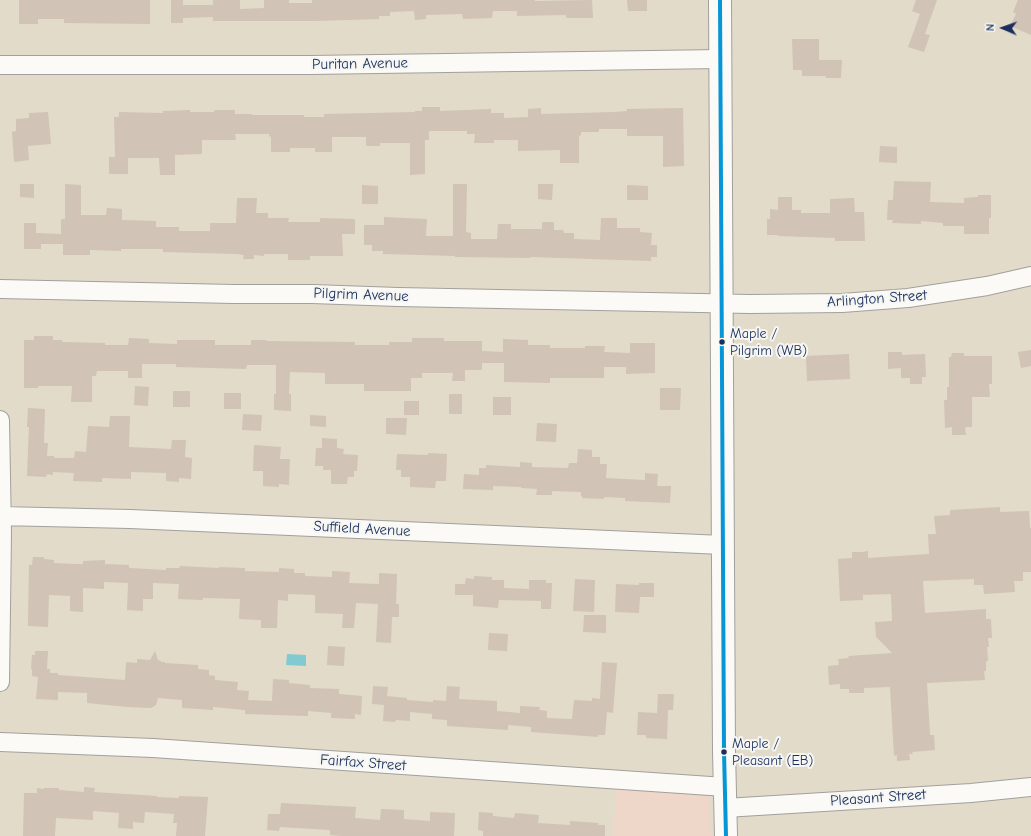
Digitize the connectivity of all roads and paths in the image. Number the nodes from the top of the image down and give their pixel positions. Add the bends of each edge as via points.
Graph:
1 (720, 0) edge
2 (720, 59) junction
3 (0, 64) edge
4 (1031, 276) edge
5 (0, 289) edge
6 (721, 304) junction
7 (0, 420) edge
8 (1, 516) edge
9 (723, 545) junction
10 (0, 682) edge
11 (0, 742) edge
12 (1031, 787) edge
13 (725, 797) junction
14 (726, 836) edge

1 - 2 main road
2 - 3 street, Puritan Avenue via 310,65
2 - 6 main road
4 - 6 street, Arlington Street via 902,298 842,303
5 - 6 street, Pilgrim Avenue
6 - 9 main road
7 - 8 street
8 - 9 street, Suffield Avenue via 138,519
8 - 10 street
9 - 13 main road
11 - 13 street, Fairfax Street via 153,748
12 - 13 street, Pleasant Street via 971,793
13 - 14 main road

